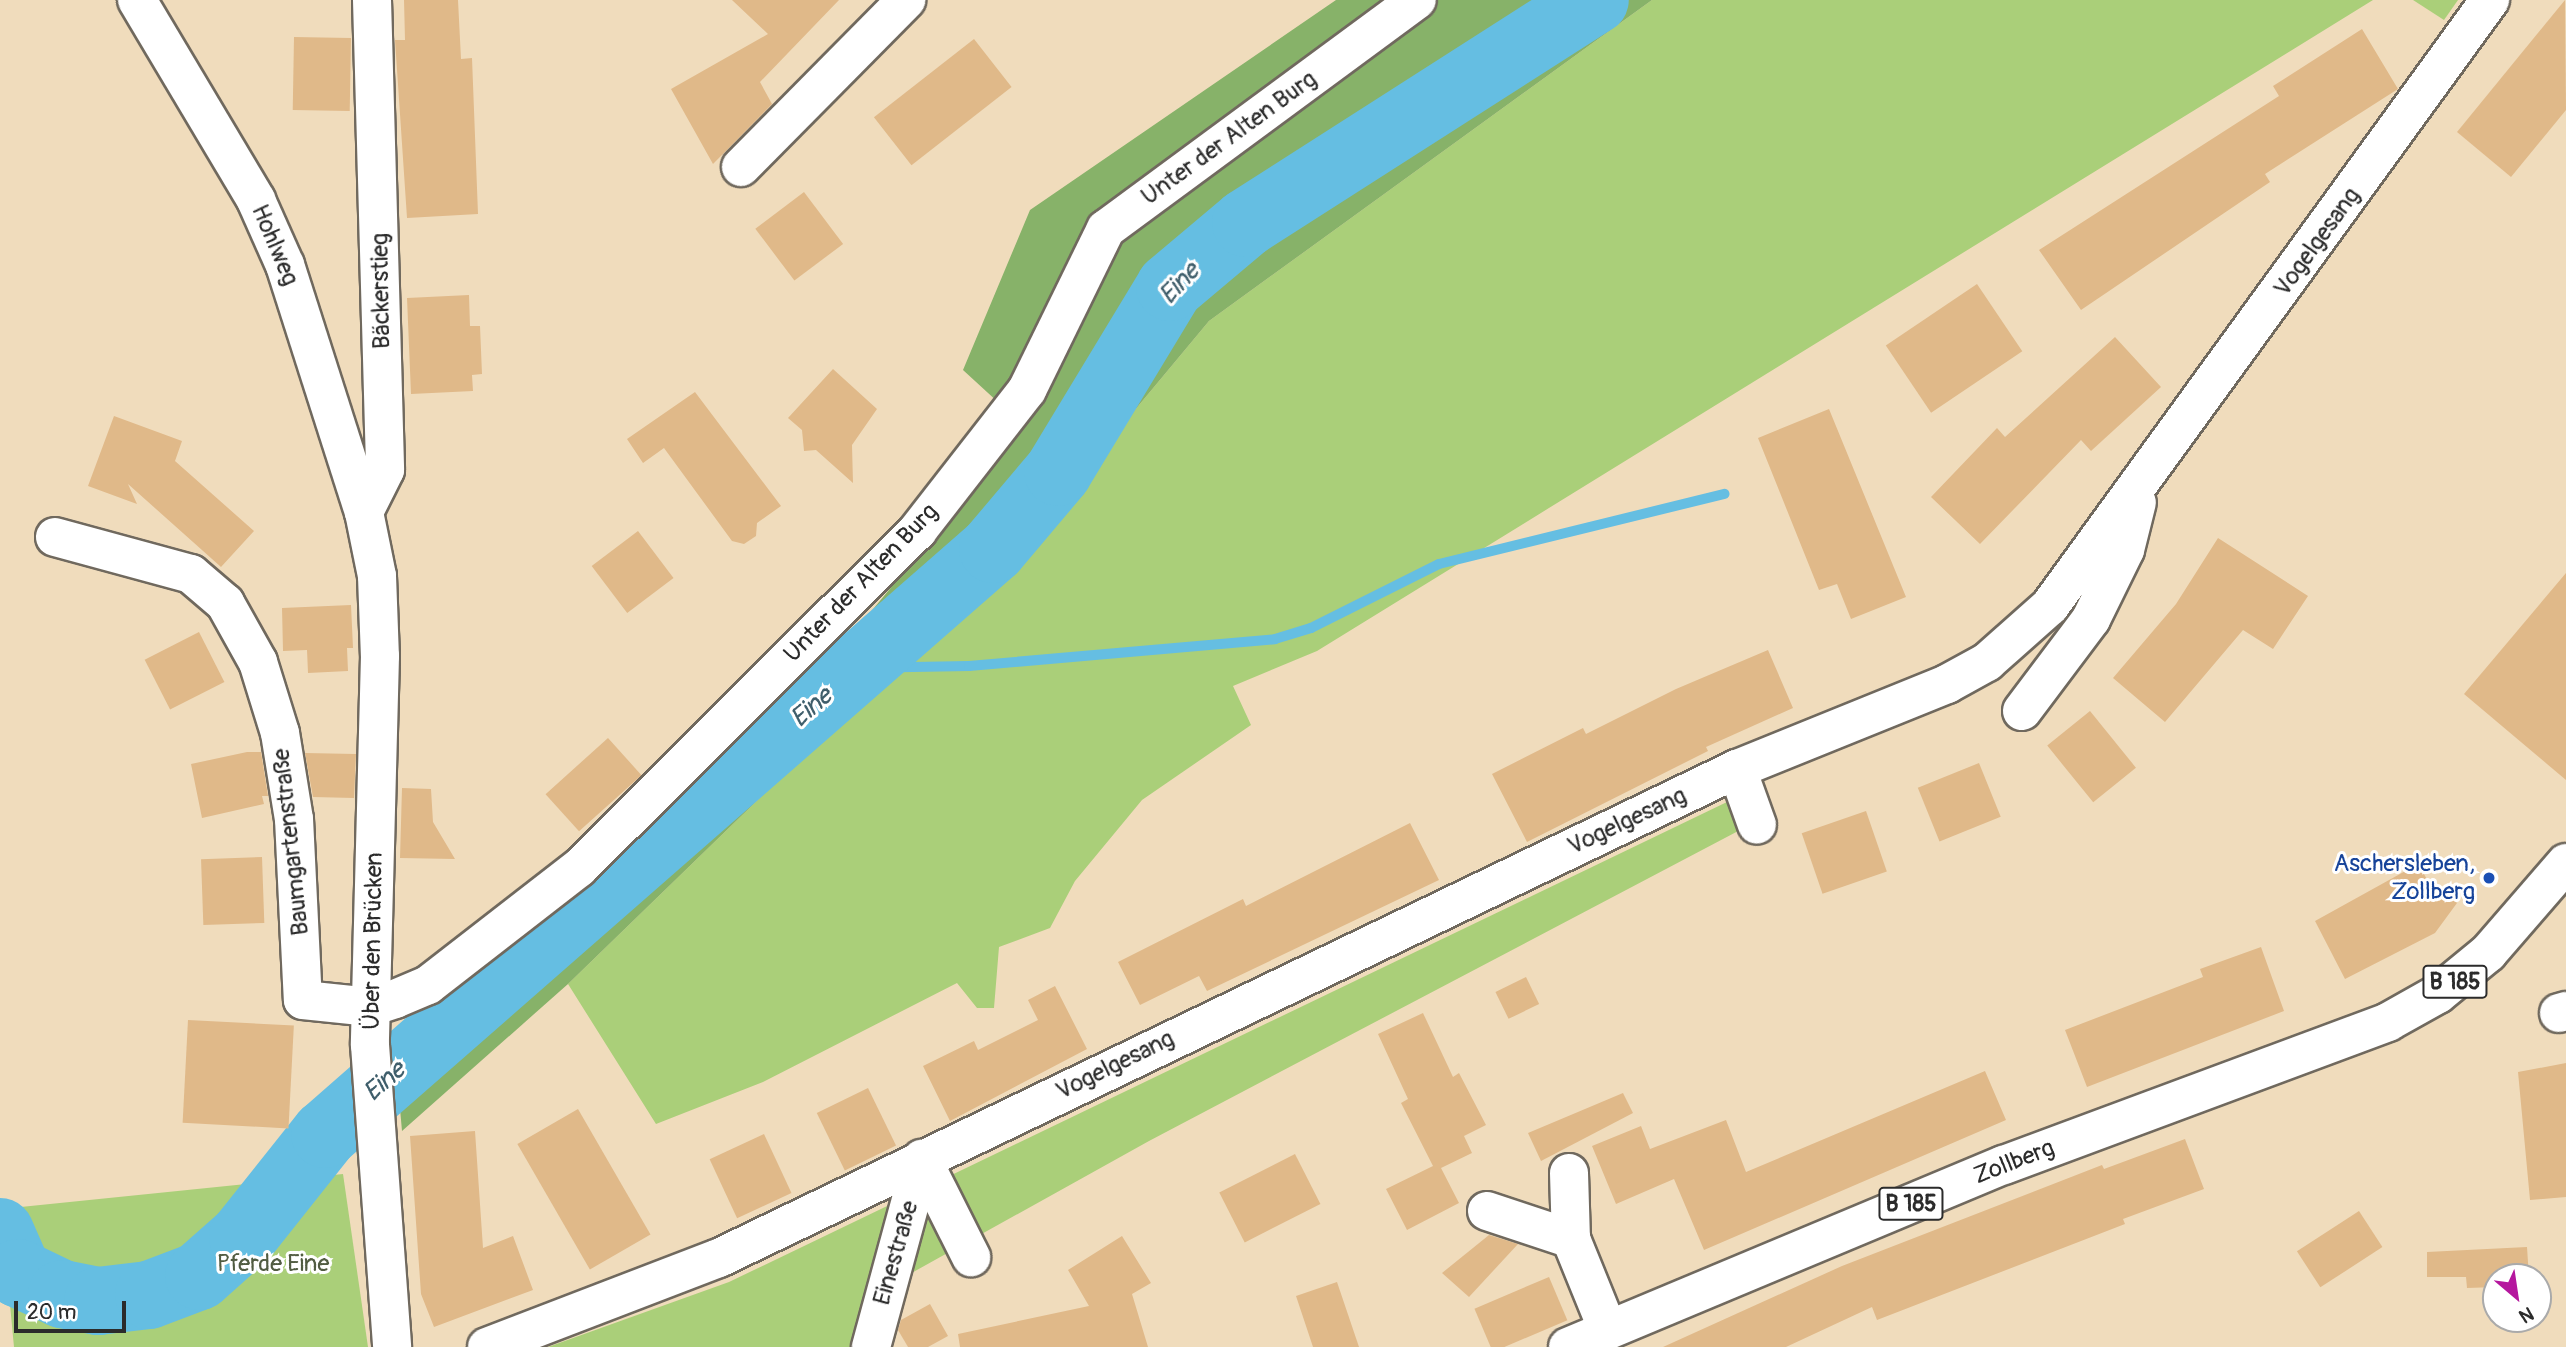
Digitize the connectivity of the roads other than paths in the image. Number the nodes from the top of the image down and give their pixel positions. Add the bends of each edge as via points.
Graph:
1 (137, 0) edge
2 (372, 0) edge
3 (906, 0) edge
4 (1417, 0) edge
5 (2490, 0) edge
6 (741, 167) dead end
7 (2142, 483) junction
8 (364, 512) junction
9 (55, 537) dead end
10 (2022, 712) dead end
11 (1737, 769) junction
12 (1757, 825) dead end
13 (2566, 863) edge
14 (371, 1007) junction
15 (922, 1159) junction
16 (1569, 1173) dead end
17 (1487, 1212) dead end
18 (1571, 1239) junction
19 (971, 1257) dead end
20 (1608, 1330) junction
21 (392, 1347) edge
22 (487, 1347) edge
23 (871, 1347) edge
24 (1568, 1347) edge

1 - 8 street, Hohlweg via 256,201 281,254
2 - 8 street, Bäckerstieg via 385,470
3 - 6 street
4 - 14 street, Unter der Alten Burg via 1106,229 1027,390 918,530 579,868 428,985
5 - 7 street, Vogelgesang
7 - 10 street, Vogelgesang via 2125,550 2091,619
7 - 11 street, Vogelgesang via 2050,607 1987,662 1947,684
8 - 14 street, Über den Brücken via 377,576 380,656
9 - 14 street, Baumgartenstraße via 191,574 225,603 258,662 280,733 293,819 303,1000
11 - 12 street
11 - 15 street, Vogelgesang
13 - 20 street, Zollberg / B 185 via 2511,930 2446,988 2388,1021 2004,1165
14 - 21 street, Über den Brücken
15 - 19 street
15 - 22 street, Vogelgesang via 719,1258
15 - 23 street, Einestraße
16 - 18 street
17 - 18 street
18 - 20 street
20 - 24 street, Zollberg / B 185

